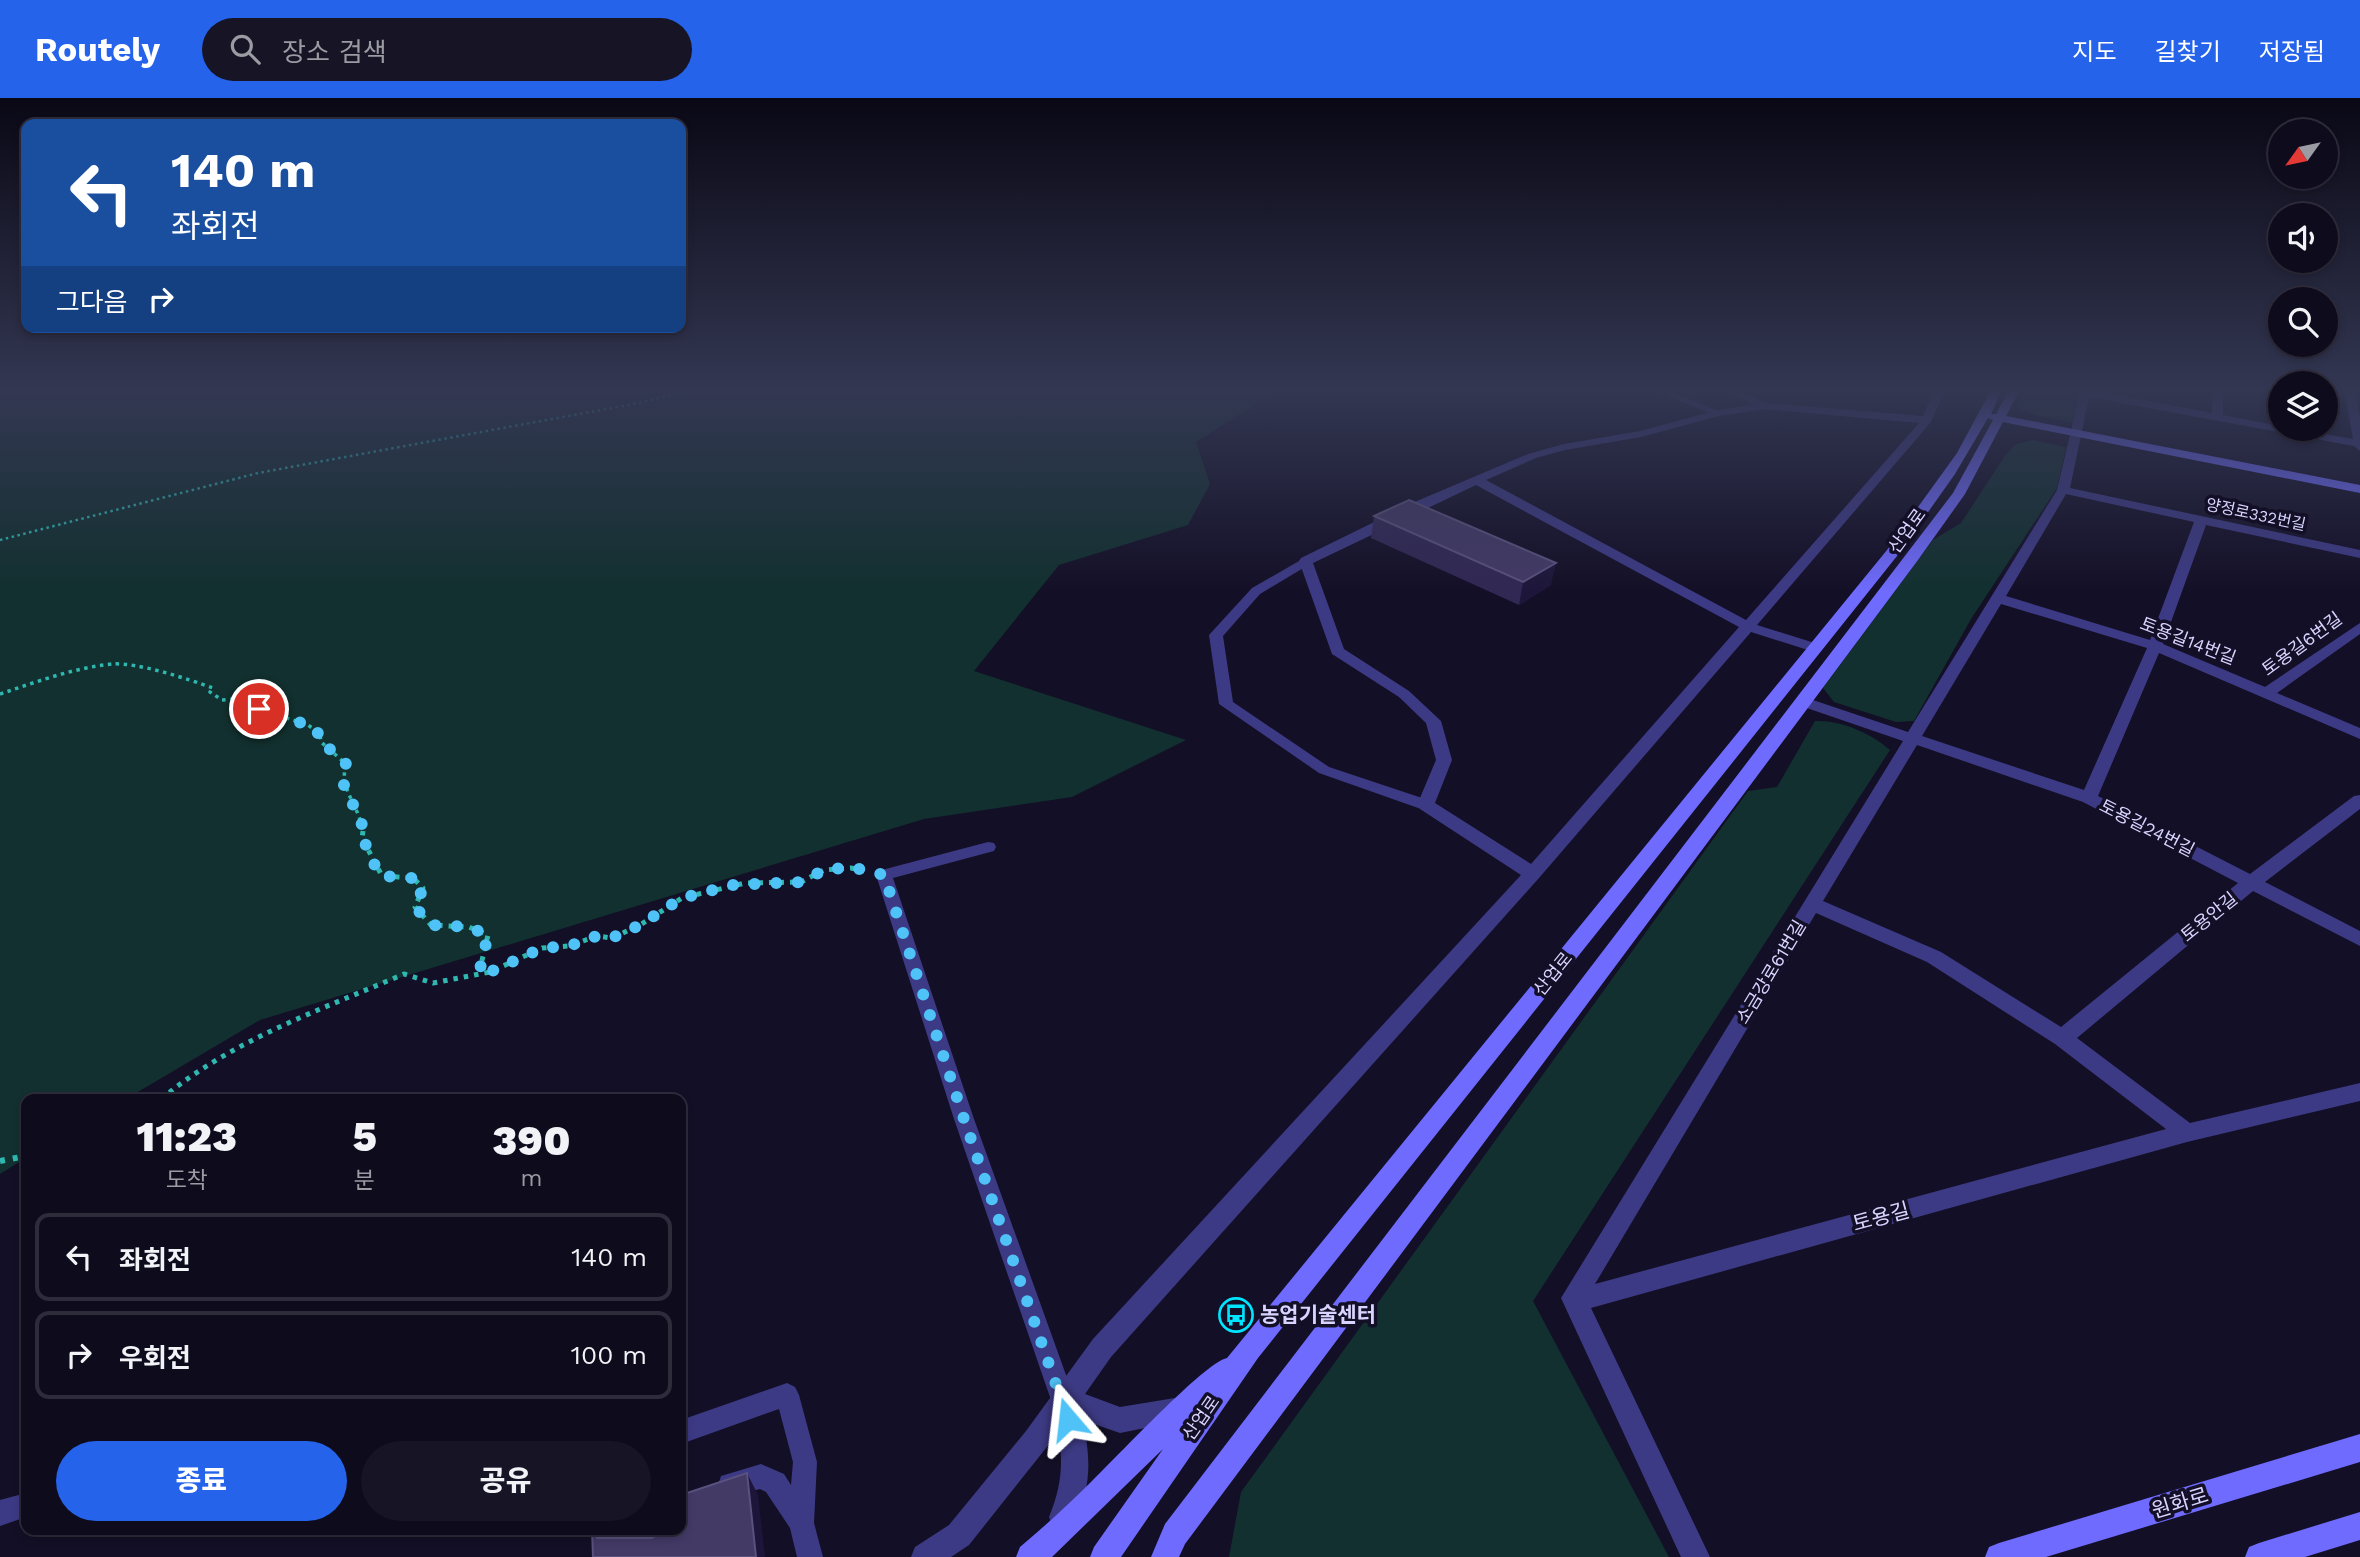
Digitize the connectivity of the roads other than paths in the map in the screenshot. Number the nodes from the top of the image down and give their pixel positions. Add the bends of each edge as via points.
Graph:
1 (1532, 456) edge
2 (1896, 456) edge
3 (1964, 456) edge
4 (1976, 456) edge
5 (2071, 456) edge
6 (2190, 456) edge
7 (1477, 480) junction
8 (2360, 489) edge
9 (2063, 490) junction
10 (2201, 520) junction
11 (2360, 554) edge
12 (1306, 561) junction
13 (1998, 598) junction
14 (1748, 626) junction
15 (2360, 627) edge
16 (2155, 646) junction
17 (1816, 648) junction
18 (2267, 693) junction
19 (1804, 702) junction
20 (2360, 734) edge
21 (1913, 738) junction
22 (2089, 798) junction
23 (2360, 800) edge
24 (1426, 805) junction
25 (988, 847) dead end
26 (1533, 874) junction
27 (2252, 882) junction
28 (1812, 904) junction
29 (2360, 939) edge
30 (2062, 1038) junction
31 (2360, 1092) edge
32 (2187, 1133) junction
33 (1575, 1301) junction
34 (1249, 1349) junction
35 (1063, 1400) junction
36 (1181, 1410) junction
37 (686, 1430) edge
38 (2360, 1448) edge
39 (708, 1492) edge
40 (21, 1507) edge
41 (0, 1513) edge
42 (801, 1523) junction
43 (2360, 1526) edge
44 (625, 1535) edge
45 (651, 1535) edge
46 (1039, 1549) edge
47 (626, 1557) edge
48 (653, 1557) edge
49 (810, 1557) edge
50 (925, 1557) edge
51 (1104, 1557) edge
52 (1165, 1557) edge
53 (1696, 1557) edge
54 (1999, 1557) edge
55 (2259, 1557) edge

1 - 7 street
2 - 14 street
3 - 17 street, 산업로
4 - 19 street, 산업로 via 1959,494
5 - 9 street, 소금강로61번길
6 - 8 street
7 - 12 street
7 - 14 street
9 - 10 street, 양정로332번길
9 - 13 street, 소금강로61번길
10 - 11 street, 양정로332번길
10 - 16 street, 토용길24번길
12 - 24 street via 1337,652 1404,694 1433,721 1444,760
12 - 24 lane via 1256,592 1216,635 1226,704 1325,771
13 - 16 street, 토용길14번길
13 - 21 street, 소금강로61번길
14 - 17 street
14 - 26 street
15 - 18 street, 토용길6번길
16 - 18 street, 토용길14번길
16 - 22 street, 토용길24번길
17 - 34 street, 산업로
18 - 20 street, 토용길14번길
19 - 21 street
19 - 52 street, 산업로 via 1175,1534
21 - 22 street
21 - 28 street, 소금강로61번길
22 - 27 street, 토용길24번길
23 - 27 street, 토용안길
24 - 26 street
25 - 35 lane via 884,875
26 - 35 street via 1102,1348
27 - 29 street, 토용길24번길
27 - 30 street, 토용안길
28 - 30 street via 1934,957
28 - 33 street, 소금강로61번길
30 - 32 street
31 - 32 street, 토용길
32 - 33 street, 토용길
33 - 53 street
34 - 36 street
34 - 51 street, 산업로
35 - 36 street via 1120,1420
35 - 46 street via 1078,1458 1074,1499
35 - 50 street via 1036,1441 959,1535
36 - 46 street
37 - 42 lane via 788,1395 805,1462
38 - 54 street, 원화로
39 - 42 lane via 761,1476 775,1483
40 - 41 lane
42 - 49 lane
43 - 55 street
44 - 47 lane
45 - 48 lane

